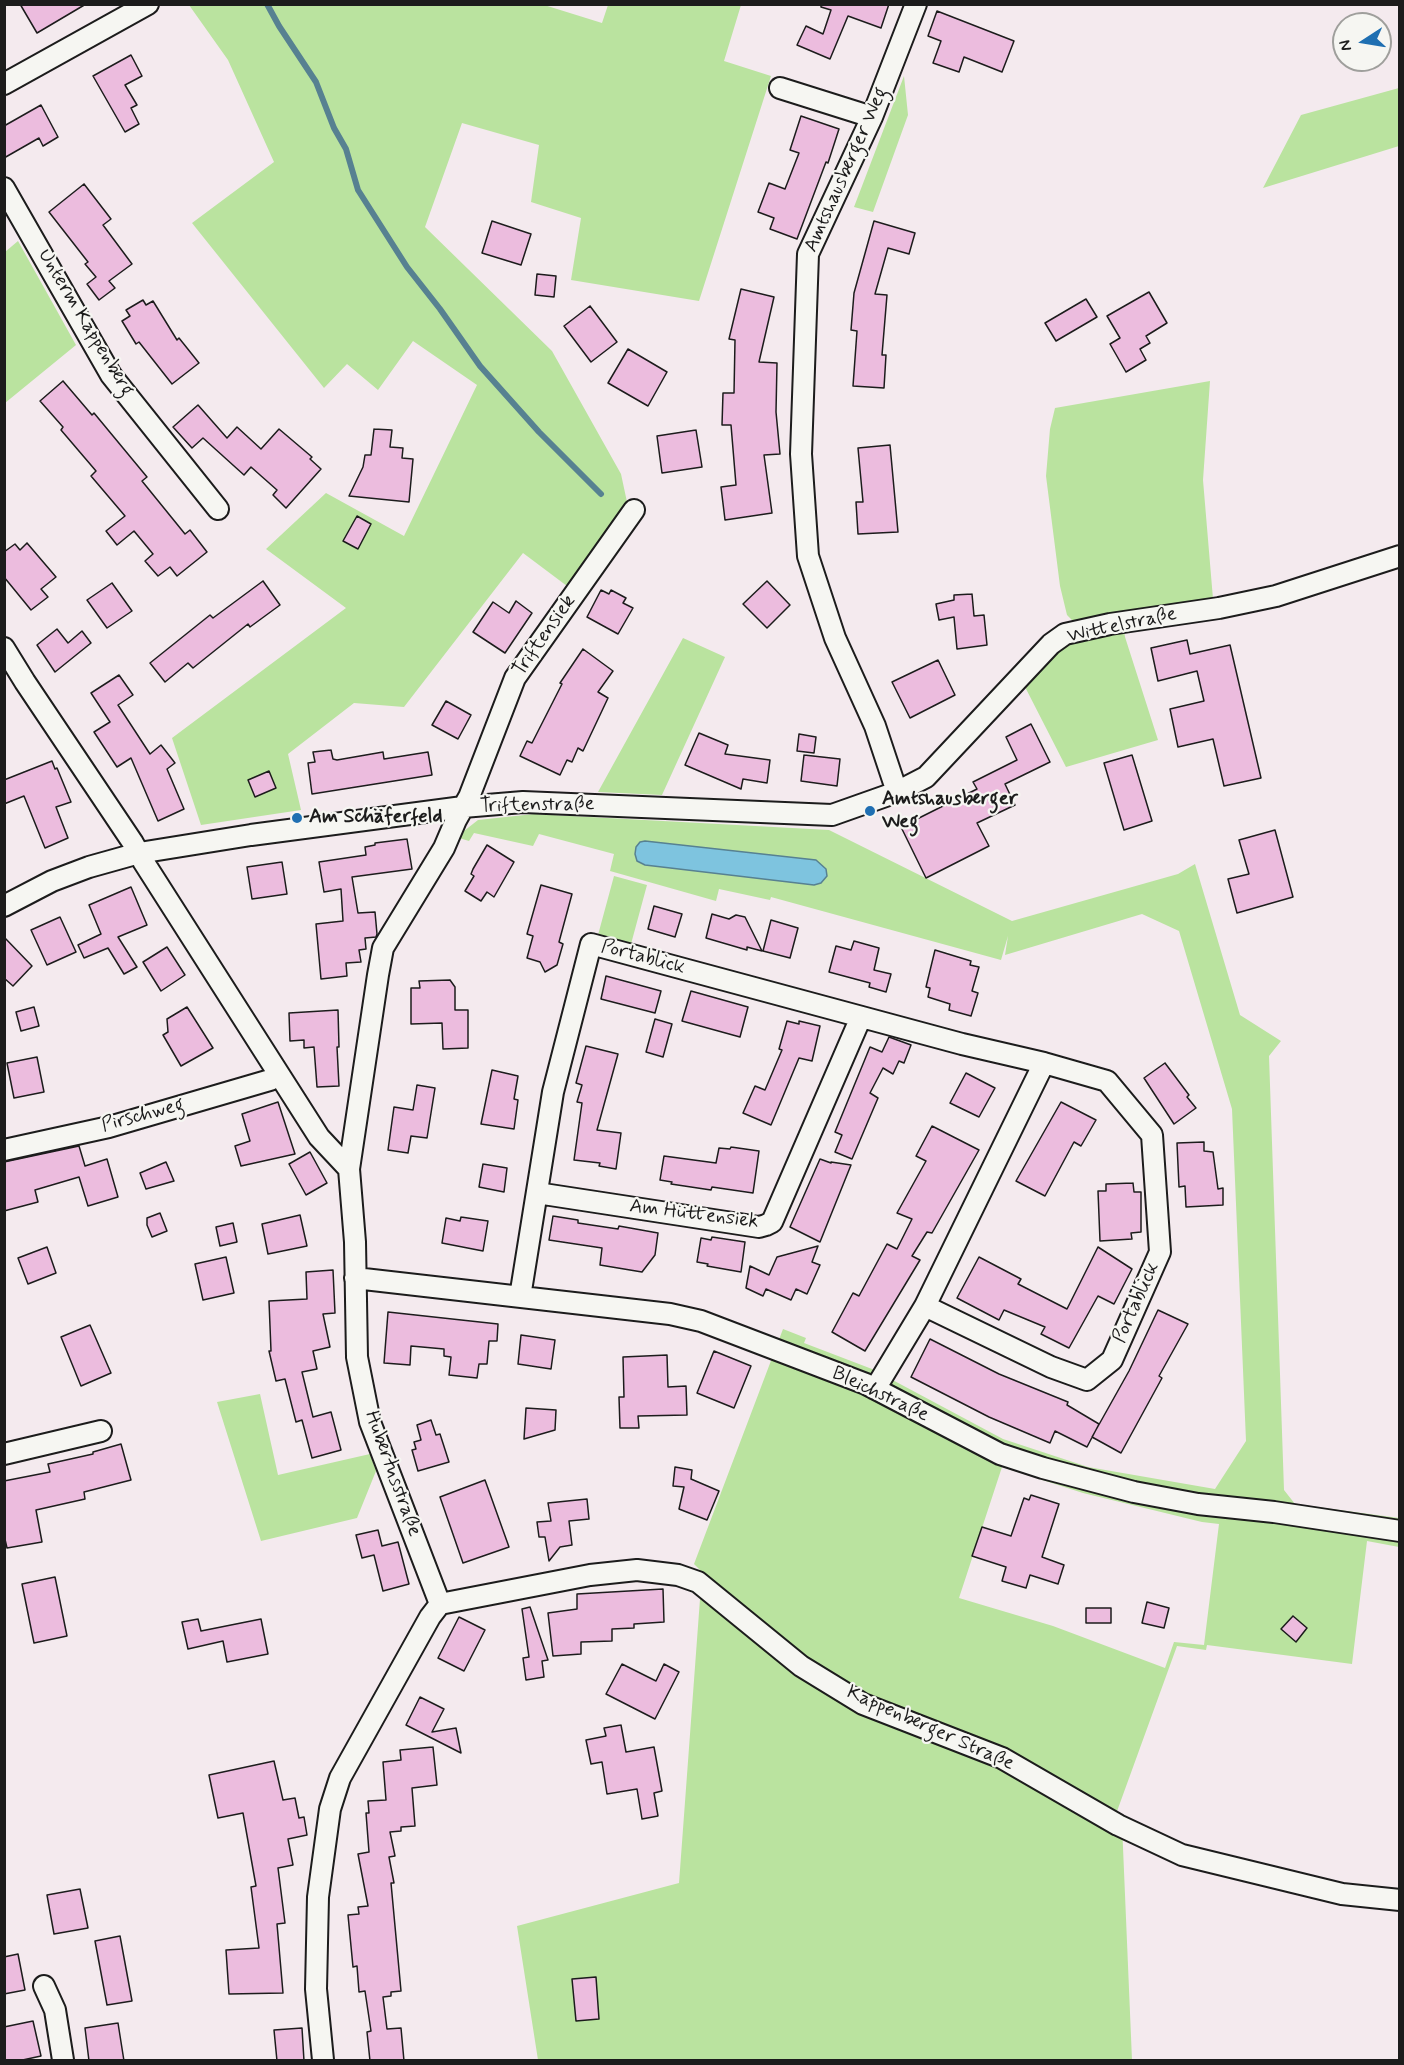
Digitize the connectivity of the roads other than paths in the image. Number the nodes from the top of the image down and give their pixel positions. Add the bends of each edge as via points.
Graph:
1 (148, 4) edge
2 (916, 4) edge
3 (4, 84) edge
4 (780, 88) dead end
5 (872, 117) junction
6 (4, 188) edge
7 (218, 509) dead end
8 (634, 510) dead end
9 (1400, 556) edge
10 (4, 648) edge
11 (897, 792) junction
12 (464, 807) junction
13 (832, 815) joint
14 (139, 853) junction
15 (4, 906) edge
16 (861, 1017) junction
17 (1044, 1063) junction
18 (278, 1074) junction
19 (4, 1150) edge
20 (349, 1169) junction
21 (537, 1193) junction
22 (355, 1278) junction
23 (520, 1297) junction
24 (925, 1306) junction
25 (875, 1389) junction
26 (101, 1431) dead end
27 (4, 1454) edge
28 (1400, 1531) edge
29 (440, 1604) junction
30 (1400, 1900) edge
31 (44, 1986) dead end
32 (63, 2061) edge
33 (323, 2061) edge

1 - 3 street
2 - 5 street, Amtshausberger Weg
4 - 5 street
5 - 11 street, Amtshausberger Weg via 808,254 801,454 808,556 835,639 875,726
6 - 7 street, Unterm Kappenberg via 111,375
8 - 12 street, Triftensiek via 514,678
9 - 11 street, Wittelstraße via 1276,596 1065,634 1051,644 926,777
10 - 14 street
11 - 13 street, Wittelstraße
12 - 13 street, Triftenstraße via 523,802
12 - 14 street, Triftenstraße
12 - 20 street, Hubertusstraße via 444,848 383,948
14 - 15 street, Triftenstraße via 52,881
14 - 18 street
16 - 17 street, Portablick
16 - 21 street, Am Hüttensiek via 772,1222 759,1227
16 - 21 street, Portablick via 591,944 553,1092
17 - 24 street
17 - 24 street, Portablick via 1107,1081 1152,1135 1160,1252 1112,1360 1087,1380 1051,1367
18 - 19 street, Pirschweg via 270,1080 109,1126
18 - 20 street via 319,1137
20 - 22 street, Hubertusstraße
21 - 23 street, Portablick
22 - 23 street, Bleichstraße
22 - 29 street, Hubertusstraße via 357,1357 370,1422
23 - 25 street, Bleichstraße via 701,1321
24 - 25 street
25 - 28 street, Bleichstraße via 1000,1454 1085,1479 1198,1504
26 - 27 street
29 - 30 street, Kappenberger Straße via 590,1575 638,1570 678,1575 698,1582 801,1666 863,1704 1002,1758 1118,1825 1182,1855 1342,1894
29 - 33 street via 340,1778 330,1809 318,1897 316,1989
31 - 32 street via 55,2010

